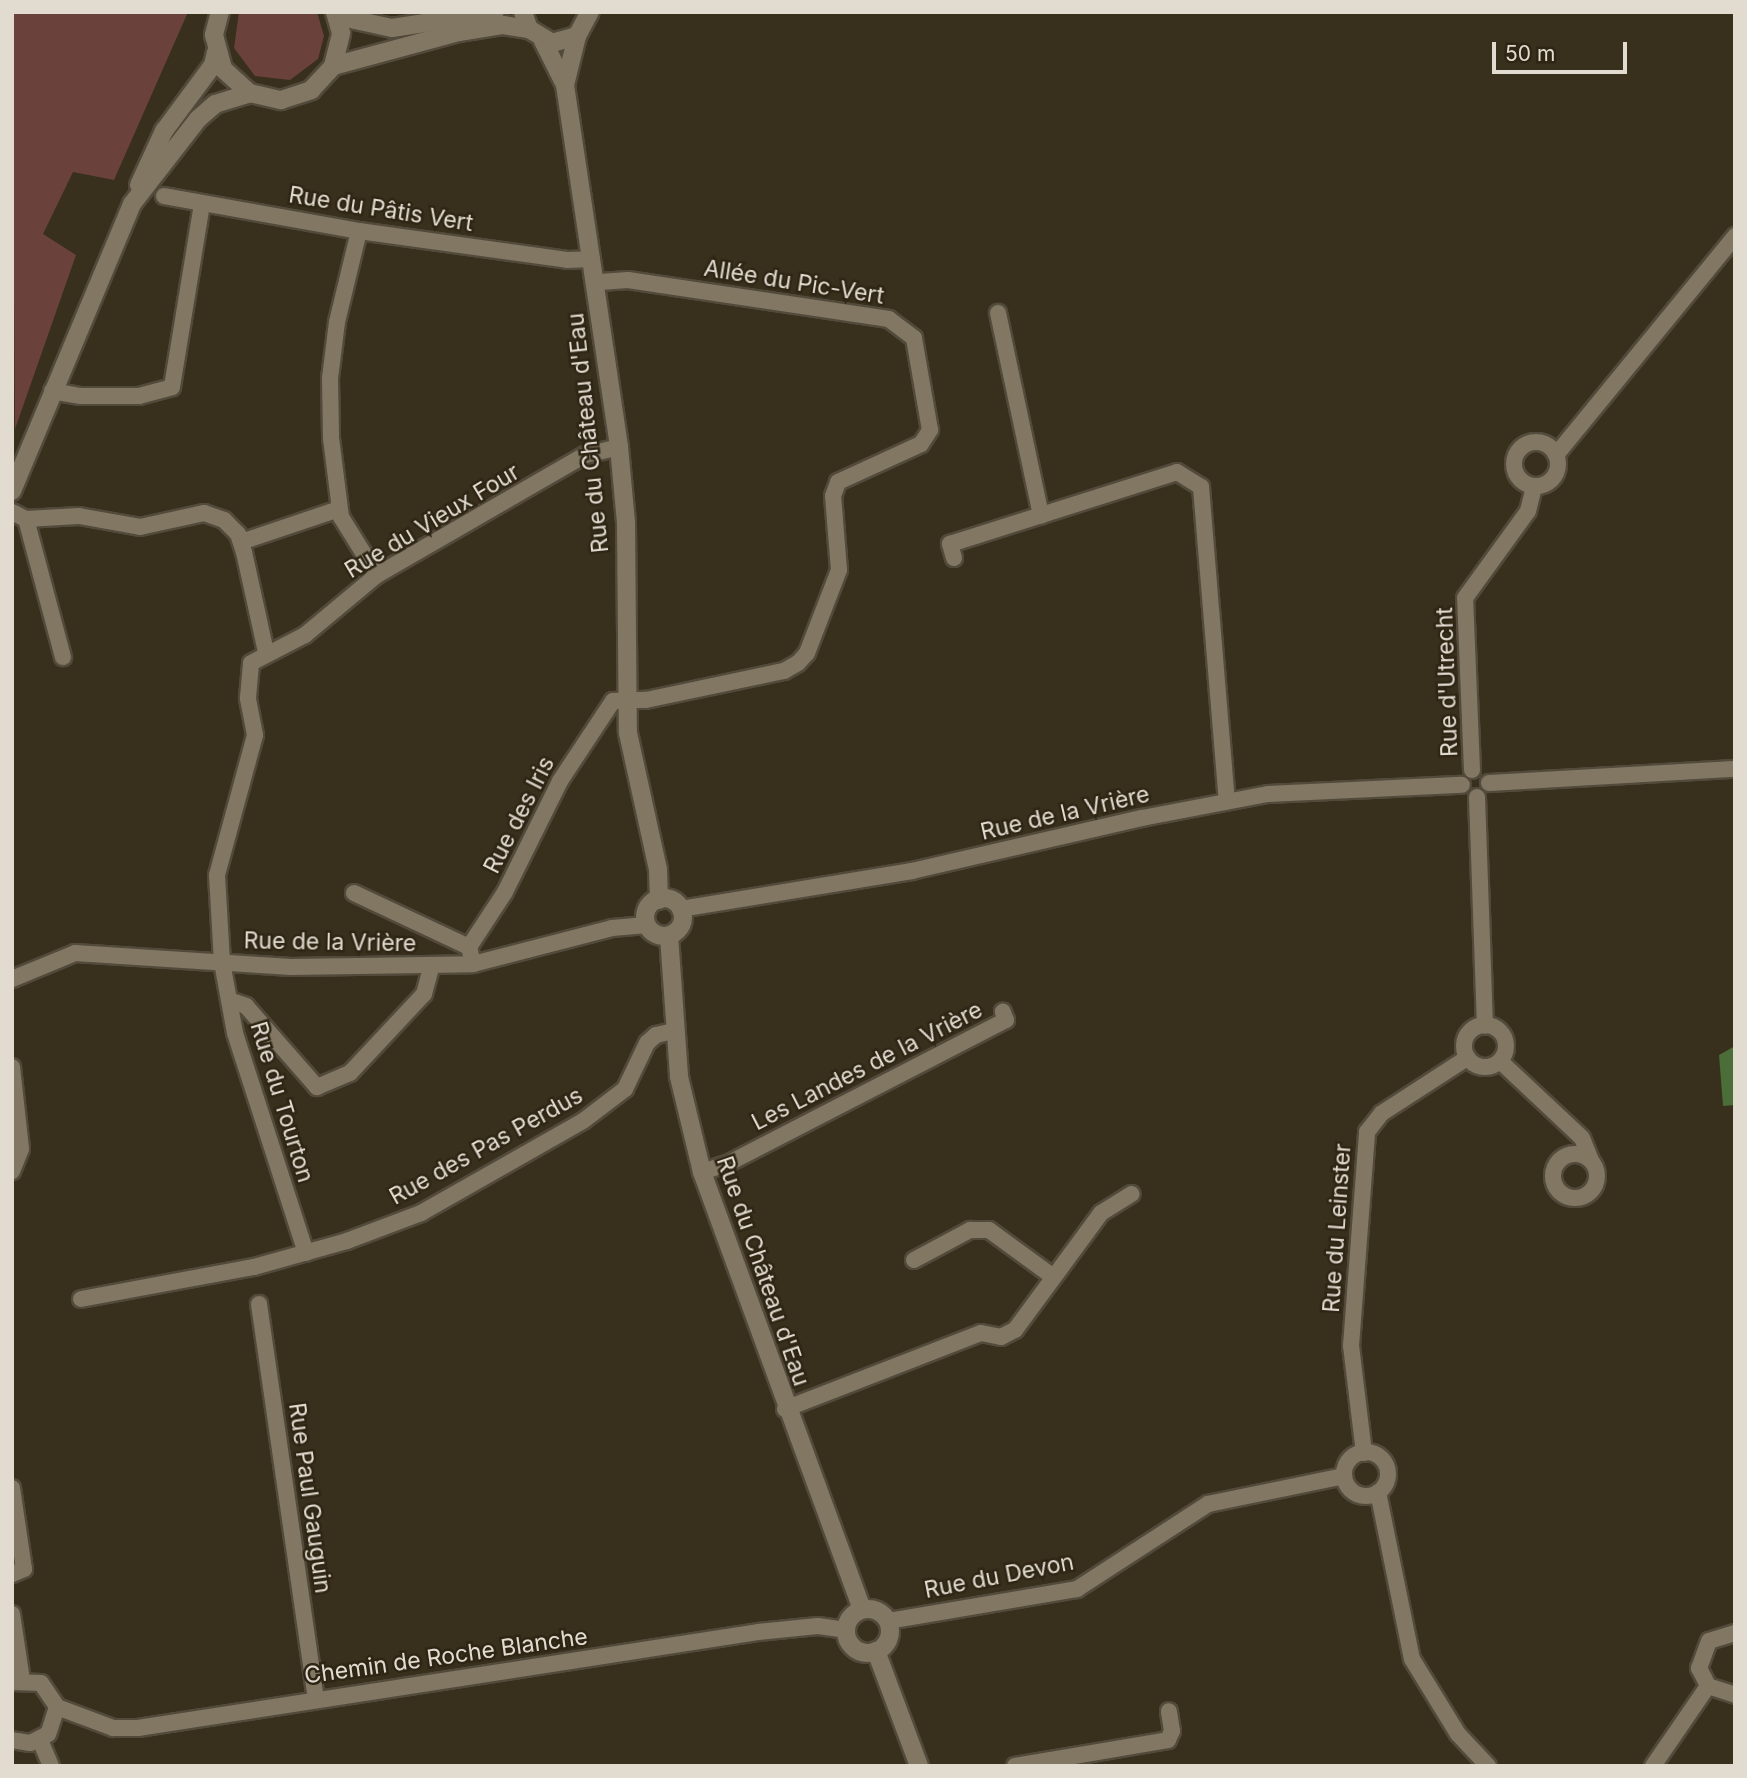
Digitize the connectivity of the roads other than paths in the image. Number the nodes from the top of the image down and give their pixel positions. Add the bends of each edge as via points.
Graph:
1 (220, 12) edge
2 (495, 12) edge
3 (336, 14) edge
4 (594, 15) edge
5 (532, 27) edge
6 (577, 36) junction
7 (216, 52) junction
8 (333, 66) junction
9 (565, 85) junction
10 (250, 93) junction
11 (138, 196) junction
12 (164, 196) dead end
13 (202, 204) junction
14 (359, 230) junction
15 (1735, 236) edge
16 (592, 259) junction
17 (596, 282) junction
18 (998, 313) dead end
19 (52, 391) junction
20 (619, 447) junction
21 (1556, 455) junction
22 (1534, 486) junction
23 (12, 491) edge
24 (339, 509) junction
25 (19, 516) edge
26 (1041, 516) junction
27 (241, 542) junction
28 (954, 558) dead end
29 (377, 575) junction
30 (266, 652) junction
31 (62, 657) dead end
32 (627, 701) junction
33 (1735, 769) edge
34 (1472, 770) junction
35 (1489, 783) junction
36 (1462, 785) junction
37 (1477, 796) junction
38 (1227, 801) junction
39 (354, 893) dead end
40 (659, 900) junction
41 (680, 909) junction
42 (647, 925) junction
43 (669, 936) junction
44 (468, 947) junction
45 (222, 962) junction
46 (473, 964) junction
47 (431, 967) junction
48 (12, 979) edge
49 (229, 1000) junction
50 (1003, 1012) dead end
51 (1485, 1026) junction
52 (673, 1031) junction
53 (1467, 1058) junction
54 (1500, 1060) junction
55 (12, 1067) edge
56 (1566, 1121) junction
57 (1564, 1157) junction
58 (1591, 1160) junction
59 (12, 1171) edge
60 (702, 1172) junction
61 (1131, 1195) dead end
62 (306, 1253) junction
63 (914, 1259) dead end
64 (1052, 1276) junction
65 (80, 1299) dead end
66 (259, 1304) dead end
67 (785, 1409) junction
68 (1364, 1452) junction
69 (1344, 1476) junction
70 (12, 1488) edge
71 (1378, 1492) junction
72 (12, 1574) edge
73 (862, 1609) junction
74 (12, 1614) edge
75 (888, 1621) junction
76 (846, 1630) junction
77 (1735, 1633) edge
78 (876, 1651) junction
79 (17, 1681) edge
80 (1708, 1686) junction
81 (1735, 1695) edge
82 (316, 1698) junction
83 (57, 1707) junction
84 (1169, 1711) dead end
85 (12, 1740) edge
86 (40, 1740) junction
87 (51, 1766) edge
88 (919, 1766) edge
89 (1015, 1766) edge
90 (1488, 1766) edge
91 (1653, 1766) edge

1 - 7 street via 214,34
2 - 3 street via 392,28 363,25
3 - 8 street via 341,33
4 - 6 street
5 - 6 street via 561,43
5 - 8 street via 470,29
5 - 9 street, Rue du Château d'Eau
6 - 9 street, Rue du Château d'Eau
7 - 10 street via 229,76
7 - 11 street via 213,65 164,131
8 - 10 street via 318,85 297,97 273,99
9 - 16 street, Rue du Château d'Eau
10 - 11 street via 215,104 198,119
11 - 19 street
12 - 13 street, Rue du Pâtis Vert
13 - 14 street, Rue du Pâtis Vert
13 - 19 street via 172,387 139,396
14 - 16 street, Rue du Pâtis Vert via 567,260
14 - 24 street via 337,322 330,378
15 - 21 street
16 - 17 street, Rue du Château d'Eau
17 - 20 street, Rue du Château d'Eau
17 - 32 street, Allée du Pic-Vert via 628,280 889,320 914,338 930,411 930,430 921,444 838,482 832,496 839,570 807,653 798,663 784,671
18 - 26 street
19 - 23 street
20 - 29 street, Rue du Vieux Four via 585,455
20 - 32 street, Rue du Château d'Eau via 626,522
21 - 22 street via 1554,477
21 - 22 street via 1541,443 1527,444 1518,451 1514,462 1517,476
22 - 34 street, Rue d'Utrecht via 1528,511 1465,598
24 - 27 street
24 - 29 street via 352,540
25 - 27 street via 79,516 140,527 210,513 224,520
25 - 31 street
26 - 28 street via 950,544
26 - 38 street via 1177,472 1201,487
27 - 30 street
29 - 30 street, Rue du Vieux Four via 305,635
30 - 45 street via 251,663 248,698 255,735 218,866
32 - 40 street, Rue du Château d'Eau via 631,763 658,870
32 - 44 street, Rue des Iris via 614,701 601,718 547,805 500,901
33 - 35 street
34 - 35 street via 1484,772
34 - 36 street
35 - 37 street
36 - 37 street via 1469,795
36 - 38 street, Rue de la Vrière via 1268,794
37 - 51 street
38 - 41 street, Rue de la Vrière via 912,871
39 - 44 street
40 - 41 street via 671,900
40 - 42 street via 646,912
41 - 43 street via 682,922
42 - 43 street via 656,934
42 - 46 street, Rue de la Vrière via 612,928
43 - 52 street, Rue du Château d'Eau
44 - 46 street
45 - 47 street, Rue de la Vrière via 369,970
45 - 48 street, Rue de la Vrière via 75,953
45 - 49 street, Rue du Tourton
46 - 47 street, Rue de la Vrière
47 - 49 street via 424,994 350,1073 317,1087 246,1006
49 - 62 street, Rue du Tourton
50 - 60 street, Les Landes de la Vrière via 1006,1020 727,1164
51 - 53 street via 1465,1039
51 - 54 street via 1502,1035 1505,1048
52 - 60 street, Rue du Château d'Eau via 687,1118
52 - 62 street, Rue des Pas Perdus via 647,1043 625,1090 583,1121 421,1213
53 - 54 street via 1483,1067
53 - 68 street, Rue du Leinster via 1382,1113 1367,1132 1351,1346
54 - 56 street
55 - 59 street via 21,1149
56 - 57 street
56 - 58 street via 1582,1138
57 - 58 street via 1578,1154
57 - 58 street via 1555,1168 1554,1182 1569,1198 1584,1197 1595,1186 1597,1172
60 - 67 street, Rue du Château d'Eau
61 - 64 street via 1101,1213
62 - 65 street, Rue des Pas Perdus
63 - 64 street via 970,1230 989,1230
64 - 67 street via 1015,1330 1001,1337 981,1333
66 - 82 street, Rue Paul Gauguin
67 - 73 street, Rue du Château d'Eau
68 - 69 street via 1347,1463
68 - 71 street via 1385,1464 1387,1482
69 - 71 street via 1357,1494
69 - 75 street, Rue du Devon via 1208,1504 1077,1589
70 - 72 street via 24,1569
71 - 90 street via 1412,1659 1440,1708
73 - 75 street via 880,1612
73 - 76 street via 850,1617
74 - 79 street
75 - 78 street via 890,1635
76 - 78 street via 855,1649
76 - 82 street, Chemin de Roche Blanche via 818,1626 758,1632
77 - 80 street via 1717,1636 1703,1649 1699,1668
78 - 88 street
79 - 83 street via 49,1689
80 - 81 street
80 - 91 street
82 - 83 street, Chemin de Roche Blanche via 138,1728 113,1728
83 - 86 street via 54,1726
84 - 89 street via 1172,1731 1168,1740
85 - 86 street
86 - 87 street

